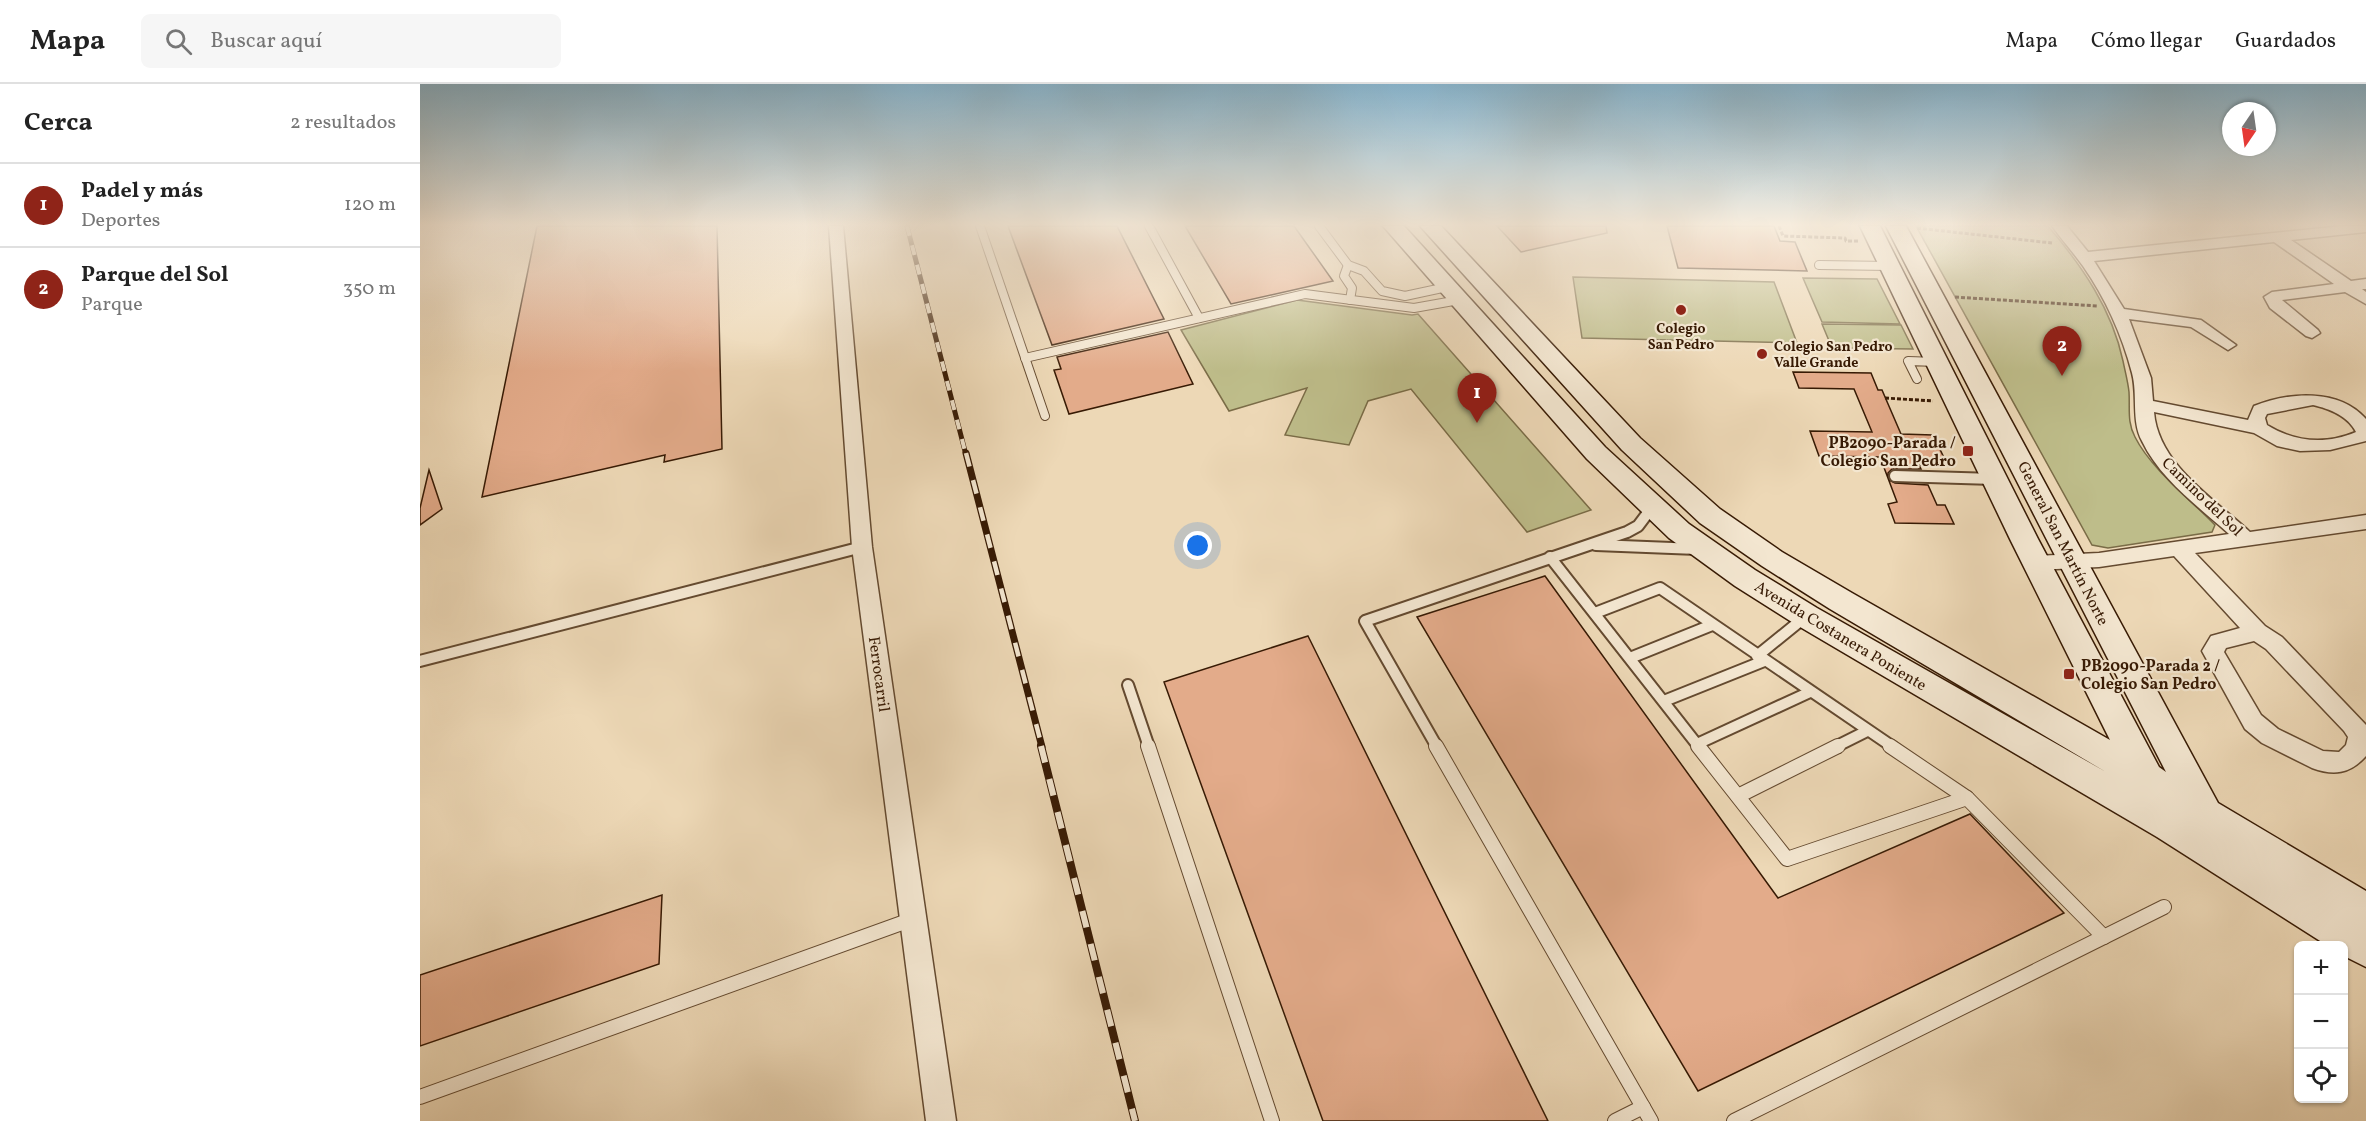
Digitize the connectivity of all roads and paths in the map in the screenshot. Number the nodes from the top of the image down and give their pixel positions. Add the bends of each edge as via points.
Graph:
1 (840, 274) edge
2 (996, 274) edge
3 (1175, 274) edge
4 (1345, 274) edge
5 (1367, 274) edge
6 (1436, 274) edge
7 (1475, 274) edge
8 (1893, 274) edge
9 (1929, 274) edge
10 (2095, 274) edge
11 (2333, 274) edge
12 (2366, 284) edge
13 (2347, 286) junction
14 (1453, 293) junction
15 (1952, 297) dead end
16 (2366, 299) edge
17 (1350, 300) junction
18 (2119, 311) junction
19 (1199, 318) junction
20 (2312, 333) dead end
21 (2228, 345) dead end
22 (1025, 358) junction
23 (1885, 398) dead end
24 (1941, 401) dead end
25 (2145, 405) junction
26 (1045, 417) dead end
27 (2259, 428) junction
28 (2366, 434) edge
29 (1895, 476) dead end
30 (1994, 479) junction
31 (1653, 506) junction
32 (2366, 522) edge
33 (2247, 540) junction
34 (1590, 545) junction
35 (862, 547) junction
36 (1705, 550) junction
37 (2180, 550) junction
38 (1551, 557) junction
39 (2074, 562) junction
40 (2036, 563) junction
41 (1595, 613) junction
42 (1806, 616) junction
43 (1712, 625) junction
44 (2257, 632) junction
45 (1630, 658) junction
46 (1761, 659) junction
47 (420, 661) edge
48 (1128, 685) dead end
49 (1810, 692) junction
50 (1664, 701) junction
51 (2014, 718) junction
52 (1867, 731) junction
53 (1696, 744) junction
54 (2145, 777) junction
55 (1738, 796) junction
56 (1967, 798) junction
57 (2206, 815) junction
58 (2170, 826) junction
59 (2230, 861) junction
60 (2164, 906) dead end
61 (2366, 911) edge
62 (913, 919) junction
63 (2104, 937) junction
64 (2366, 948) edge
65 (420, 1097) edge
66 (1643, 1107) junction
67 (941, 1121) edge
68 (1272, 1121) edge
69 (1615, 1121) edge
70 (1651, 1121) edge
71 (1734, 1121) edge

1 - 35 street, Ferrocarril
2 - 22 lane
3 - 19 lane
4 - 17 lane via 1352,288
5 - 14 lane via 1377,288 1394,295
6 - 14 street, Avenida Costanera Poniente
7 - 51 street, Avenida Costanera Poniente via 1631,444 1710,516
8 - 30 street, General San Martín Norte via 1927,370
9 - 39 street, General San Martín Norte
10 - 18 street, Camino del Sol
11 - 13 street
12 - 13 street
13 - 16 street
13 - 20 street via 2272,297 2276,305
14 - 17 lane via 1418,308
14 - 31 street, Avenida Costanera Poniente via 1596,453
15 - 18 path via 2042,300
17 - 19 lane via 1305,294
18 - 21 street via 2195,323
18 - 25 street, Camino del Sol via 2143,382
19 - 22 lane
22 - 26 lane
23 - 24 path
25 - 27 street
25 - 33 street, Camino del Sol via 2149,440 2164,461
27 - 28 street via 2290,444 2304,446 2357,439
27 - 28 street via 2256,418 2260,410 2313,400 2350,414 2363,424
29 - 30 lane
30 - 40 street, General San Martín Norte
31 - 34 lane via 1638,526
31 - 36 street, Avenida Costanera Poniente
32 - 33 street
33 - 37 street
34 - 36 lane
34 - 38 lane
35 - 47 lane
35 - 62 street, Ferrocarril
36 - 42 street, Avenida Costanera Poniente
37 - 39 street
37 - 44 street
38 - 41 lane
38 - 66 lane via 1365,621
39 - 40 street
39 - 57 street, General San Martín Norte
40 - 54 street, General San Martín Norte
41 - 43 lane via 1660,588
41 - 45 lane
42 - 46 lane
42 - 51 street, Avenida Costanera Poniente
43 - 45 lane
43 - 46 lane
44 - 44 street via 2219,642 2214,651 2253,722 2270,736 2320,761 2344,762 2357,750 2360,735 2352,723 2274,643
45 - 50 lane
46 - 49 lane
46 - 50 lane
48 - 68 lane
49 - 52 lane
49 - 53 lane
50 - 53 lane
51 - 54 street, Avenida Costanera Poniente
51 - 58 street, Avenida Costanera Poniente
52 - 55 lane
52 - 56 lane
53 - 55 lane
54 - 57 street, Avenida Costanera Poniente
54 - 58 street, General San Martín Norte
55 - 56 lane via 1787,859
56 - 63 lane
57 - 59 street, General San Martín Norte
57 - 61 street, Avenida Costanera Poniente
58 - 59 street, Avenida Costanera Poniente
59 - 64 street, Avenida Costanera Poniente
60 - 63 lane
62 - 65 lane
62 - 67 street, Ferrocarril
63 - 71 lane
66 - 69 lane
66 - 70 lane

